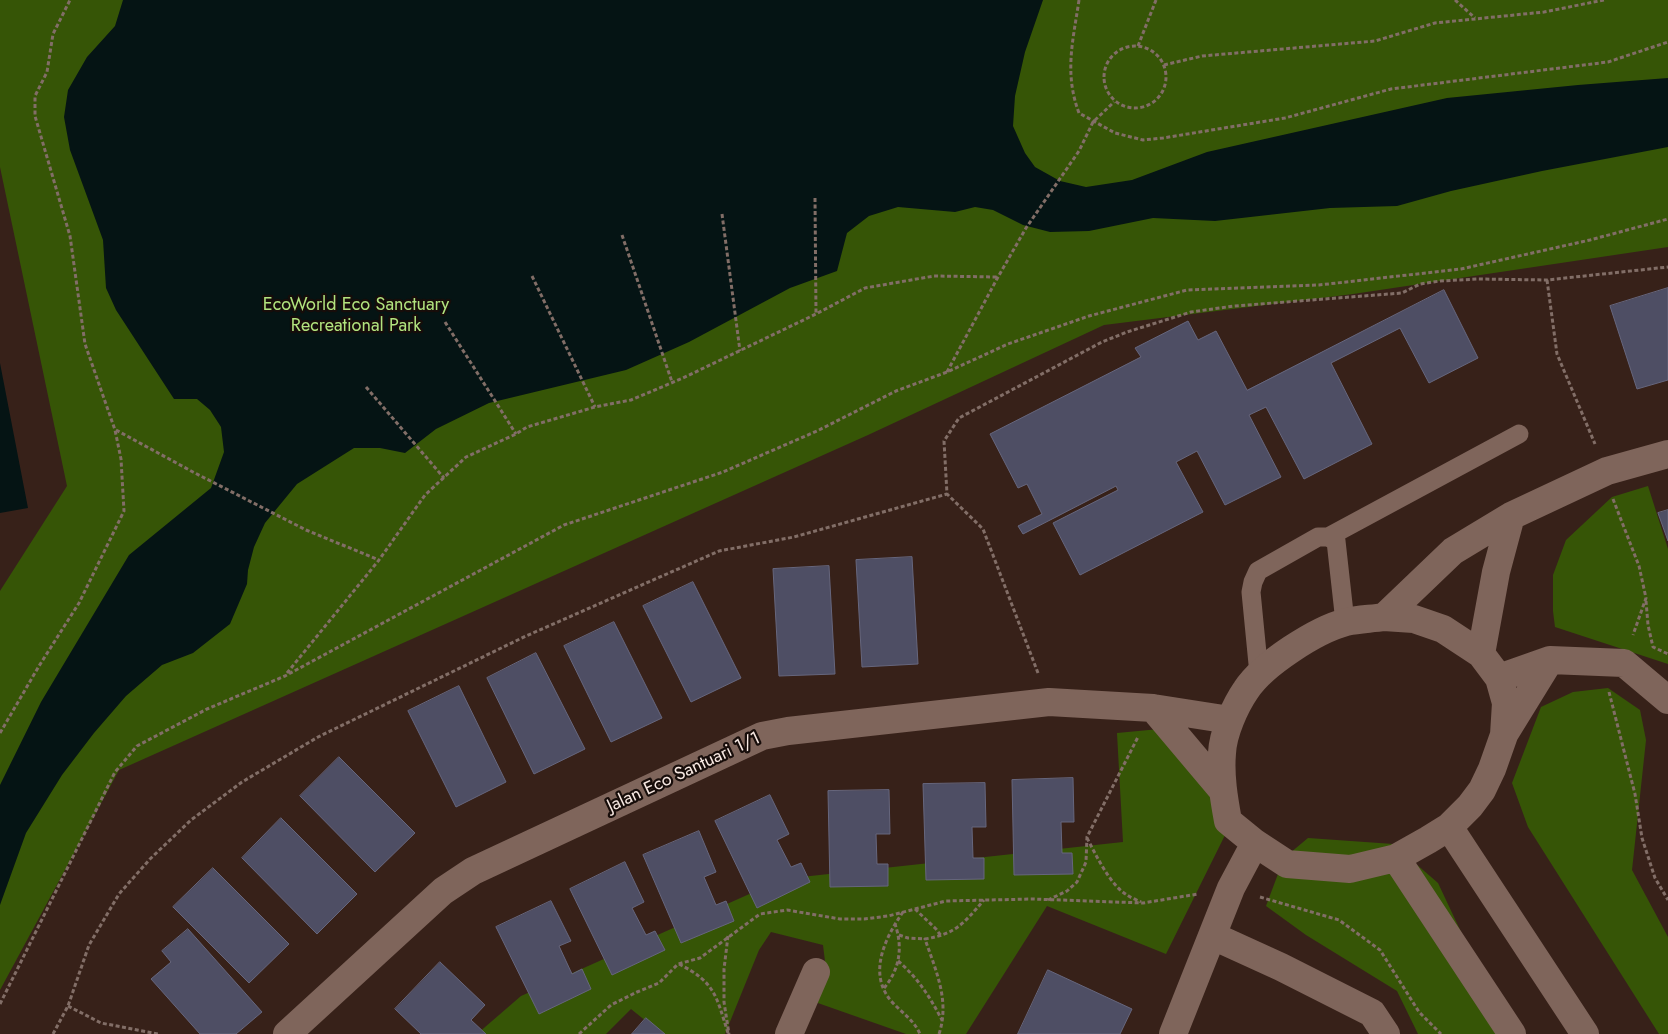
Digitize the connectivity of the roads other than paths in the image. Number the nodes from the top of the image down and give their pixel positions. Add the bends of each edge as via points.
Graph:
1 (1519, 434) dead end
2 (1668, 454) edge
3 (1511, 516) junction
4 (1328, 537) junction
5 (1384, 617) junction
6 (1345, 622) junction
7 (1482, 654) junction
8 (1550, 660) junction
9 (1260, 674) junction
10 (1499, 678) junction
11 (1668, 700) edge
12 (1153, 708) junction
13 (1230, 720) junction
14 (1504, 735) junction
15 (1222, 791) junction
16 (1449, 826) junction
17 (1255, 843) junction
18 (1396, 858) junction
19 (1213, 936) junction
20 (816, 972) dead end
21 (287, 1034) edge
22 (789, 1034) edge
23 (1173, 1034) edge
24 (1386, 1034) edge
25 (1512, 1034) edge
26 (1585, 1034) edge

1 - 4 lane
2 - 3 street via 1607,470
3 - 5 street via 1453,551
3 - 7 street via 1496,572
4 - 6 lane via 1336,541
4 - 9 lane via 1318,537 1258,571 1251,592
5 - 6 street
5 - 7 street via 1414,619 1442,629
6 - 9 street via 1290,650
7 - 10 street
8 - 10 street
8 - 11 street via 1624,663
8 - 14 street
9 - 13 street via 1246,689
10 - 14 street via 1506,703
12 - 13 street, Jalan Eco Santuari 1/1
12 - 15 street
12 - 21 street, Jalan Eco Santuari 1/1 via 1049,702 762,736 473,871 443,891
13 - 15 street via 1222,752
14 - 16 street via 1482,790
15 - 17 street via 1228,821
16 - 18 street
16 - 26 street
17 - 18 street via 1287,864 1350,869
17 - 19 street via 1231,888
18 - 25 street
19 - 23 street
19 - 24 street via 1372,1013
20 - 22 street

